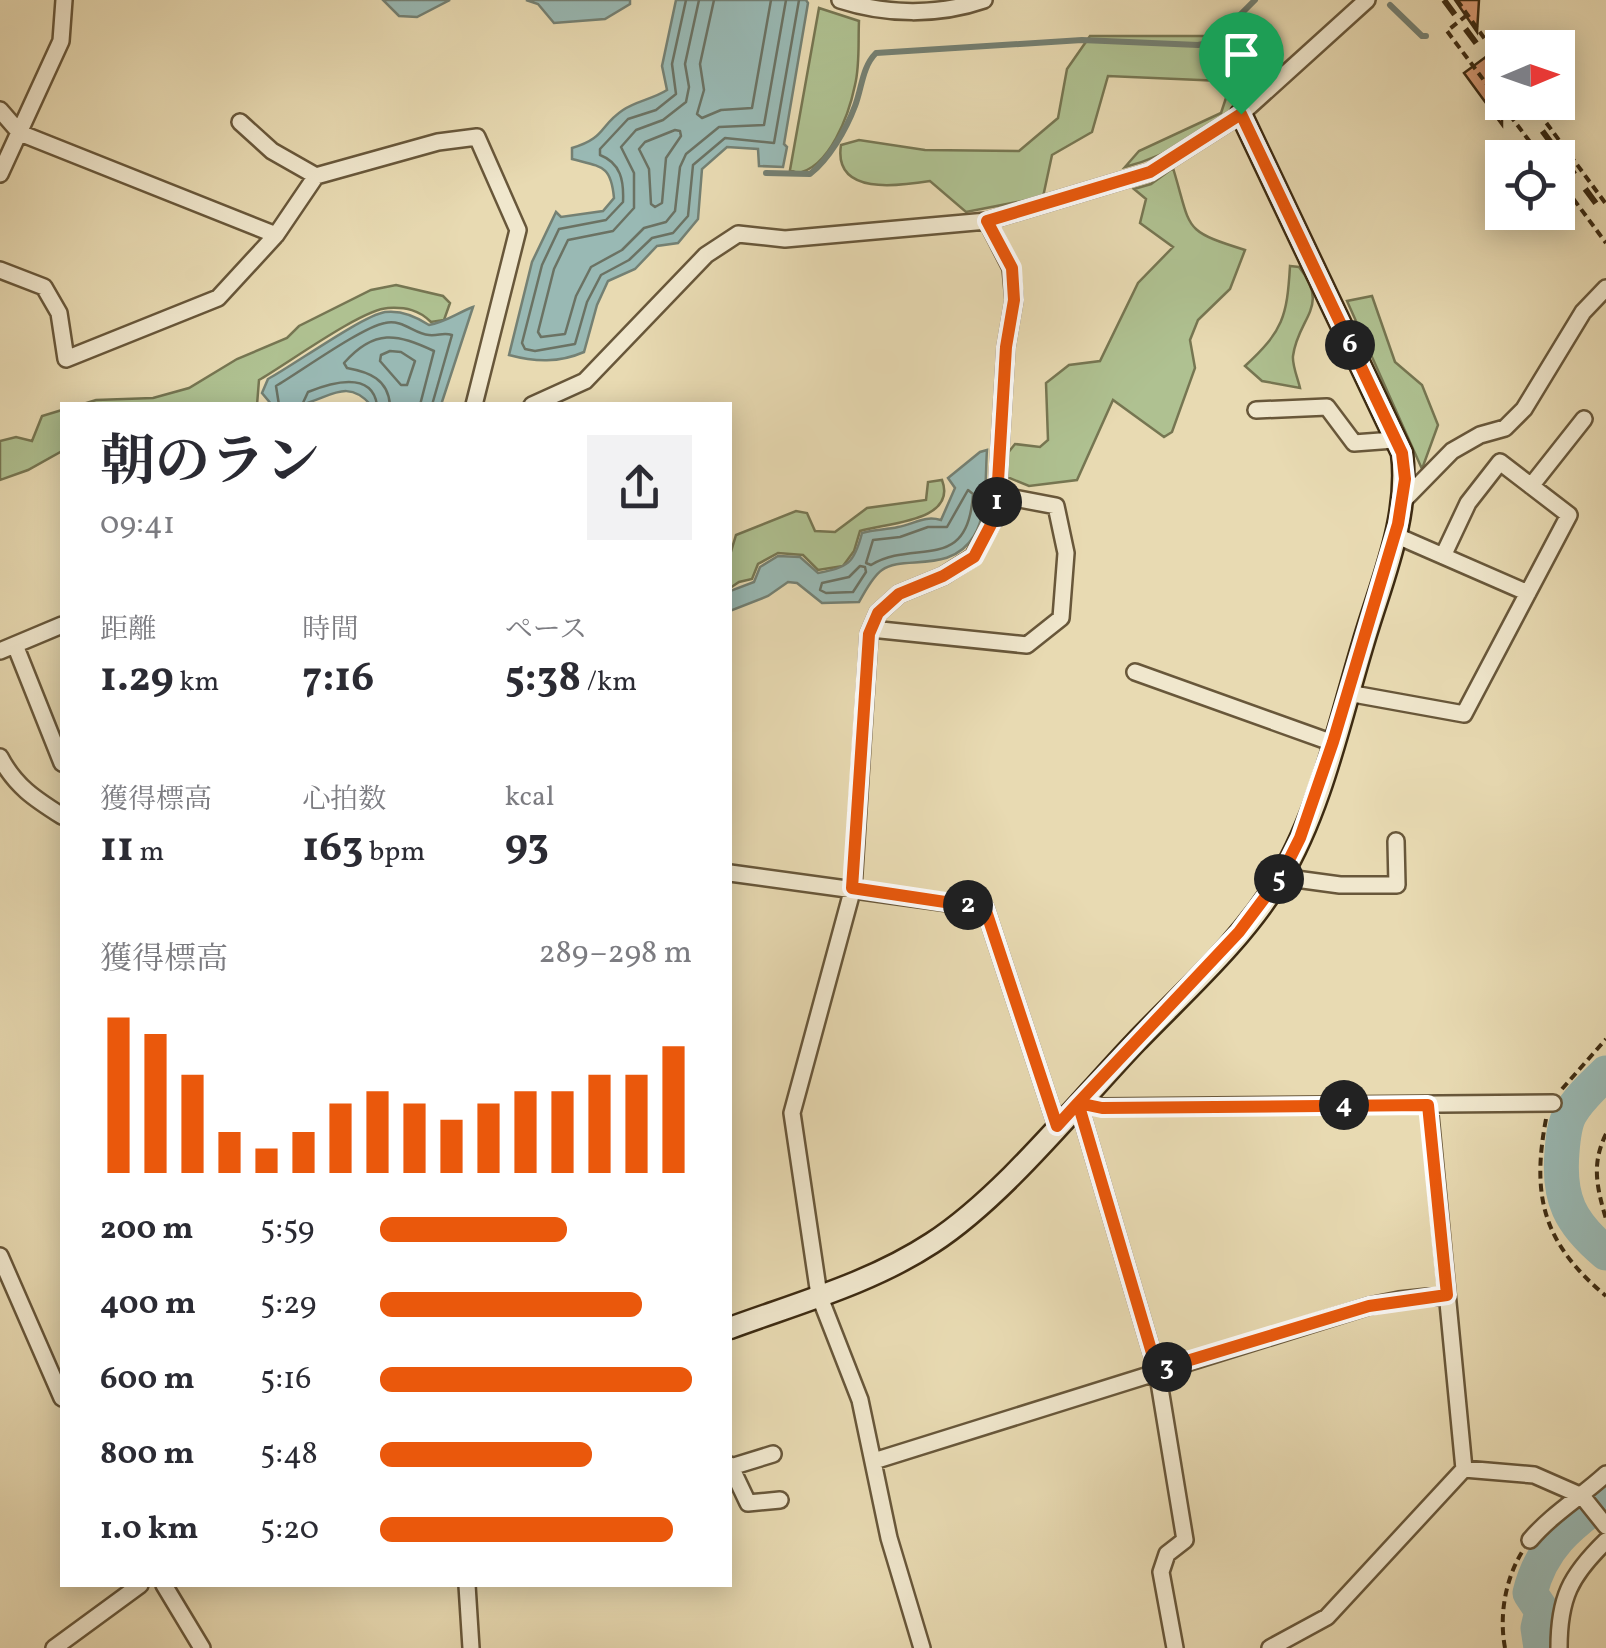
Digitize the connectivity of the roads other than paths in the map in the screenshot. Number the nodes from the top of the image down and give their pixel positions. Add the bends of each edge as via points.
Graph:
1 (64, 0) edge
2 (840, 0) edge
3 (984, 0) edge
4 (1367, 0) edge
5 (0, 110) edge
6 (1241, 114) junction
7 (240, 122) dead end
8 (20, 133) junction
9 (0, 174) edge
10 (316, 176) junction
11 (987, 221) junction
12 (276, 235) junction
13 (0, 270) edge
14 (1606, 288) edge
15 (475, 402) edge
16 (539, 402) edge
17 (1256, 410) dead end
18 (1584, 419) dead end
19 (1394, 440) junction
20 (1531, 486) junction
21 (998, 496) junction
22 (1403, 500) junction
23 (1395, 535) junction
24 (1443, 556) junction
25 (1528, 593) junction
26 (60, 626) edge
27 (871, 629) junction
28 (8, 648) edge
29 (1135, 672) dead end
30 (1348, 693) junction
31 (1333, 742) junction
32 (0, 757) edge
33 (60, 760) edge
34 (60, 815) edge
35 (1396, 841) dead end
36 (732, 873) edge
37 (1281, 876) junction
38 (852, 888) junction
39 (1078, 1103) junction
40 (1553, 1103) road end
41 (1428, 1105) junction
42 (1057, 1126) junction
43 (0, 1256) edge
44 (1447, 1295) junction
45 (819, 1296) junction
46 (732, 1327) edge
47 (1157, 1370) junction
48 (60, 1393) edge
49 (772, 1454) dead end
50 (874, 1461) junction
51 (732, 1466) edge
52 (732, 1469) edge
53 (1464, 1470) junction
54 (1606, 1474) edge
55 (1584, 1498) junction
56 (780, 1500) dead end
57 (1606, 1526) edge
58 (1530, 1540) road end
59 (1606, 1541) edge
60 (137, 1587) edge
61 (165, 1587) edge
62 (466, 1587) edge
63 (54, 1648) edge
64 (202, 1648) edge
65 (471, 1648) edge
66 (922, 1648) edge
67 (1175, 1648) edge
68 (1270, 1648) edge
69 (1559, 1648) edge

1 - 8 street via 62,42
2 - 3 street via 909,11
4 - 6 street
5 - 8 street
6 - 11 street via 1150,172
6 - 19 street
7 - 10 street via 272,151
8 - 9 street
8 - 12 street
10 - 12 street
10 - 15 street via 478,137 518,230
11 - 16 street via 784,239 738,234 706,255 586,381
11 - 21 street via 1012,268 1014,300
12 - 13 street via 218,298 66,359 59,314 44,287
14 - 22 street via 1583,312 1524,409 1505,428 1452,451
17 - 19 street via 1328,407 1354,443
18 - 20 street
19 - 22 street via 1402,453
20 - 24 street via 1500,462 1468,503
20 - 25 street via 1569,515
21 - 27 street via 996,515 974,557 899,594
21 - 27 street via 1056,506 1066,553 1061,618 1027,644
22 - 23 street
23 - 24 street
23 - 30 street
24 - 25 street
25 - 30 street via 1464,714
26 - 28 street
27 - 38 street
28 - 33 street
29 - 31 street
30 - 31 street
31 - 37 street
32 - 34 street via 29,796
35 - 37 street via 1397,885
36 - 38 street
37 - 39 street via 1239,932
38 - 42 street via 985,908
38 - 45 street via 792,1112
39 - 41 street
39 - 42 street
39 - 47 street
40 - 41 street
41 - 44 street
42 - 45 street via 933,1243
43 - 48 street
44 - 47 street via 1369,1306
44 - 53 street
45 - 46 street
45 - 50 street via 860,1400
47 - 50 street
47 - 67 street via 1186,1540 1167,1554 1160,1572
49 - 51 street
50 - 66 street
52 - 56 street via 748,1503
53 - 55 street via 1534,1474
53 - 68 street via 1326,1617
54 - 55 street
55 - 57 street
55 - 58 street via 1549,1517
59 - 69 street via 1568,1587
60 - 63 street
61 - 64 street
62 - 65 street

